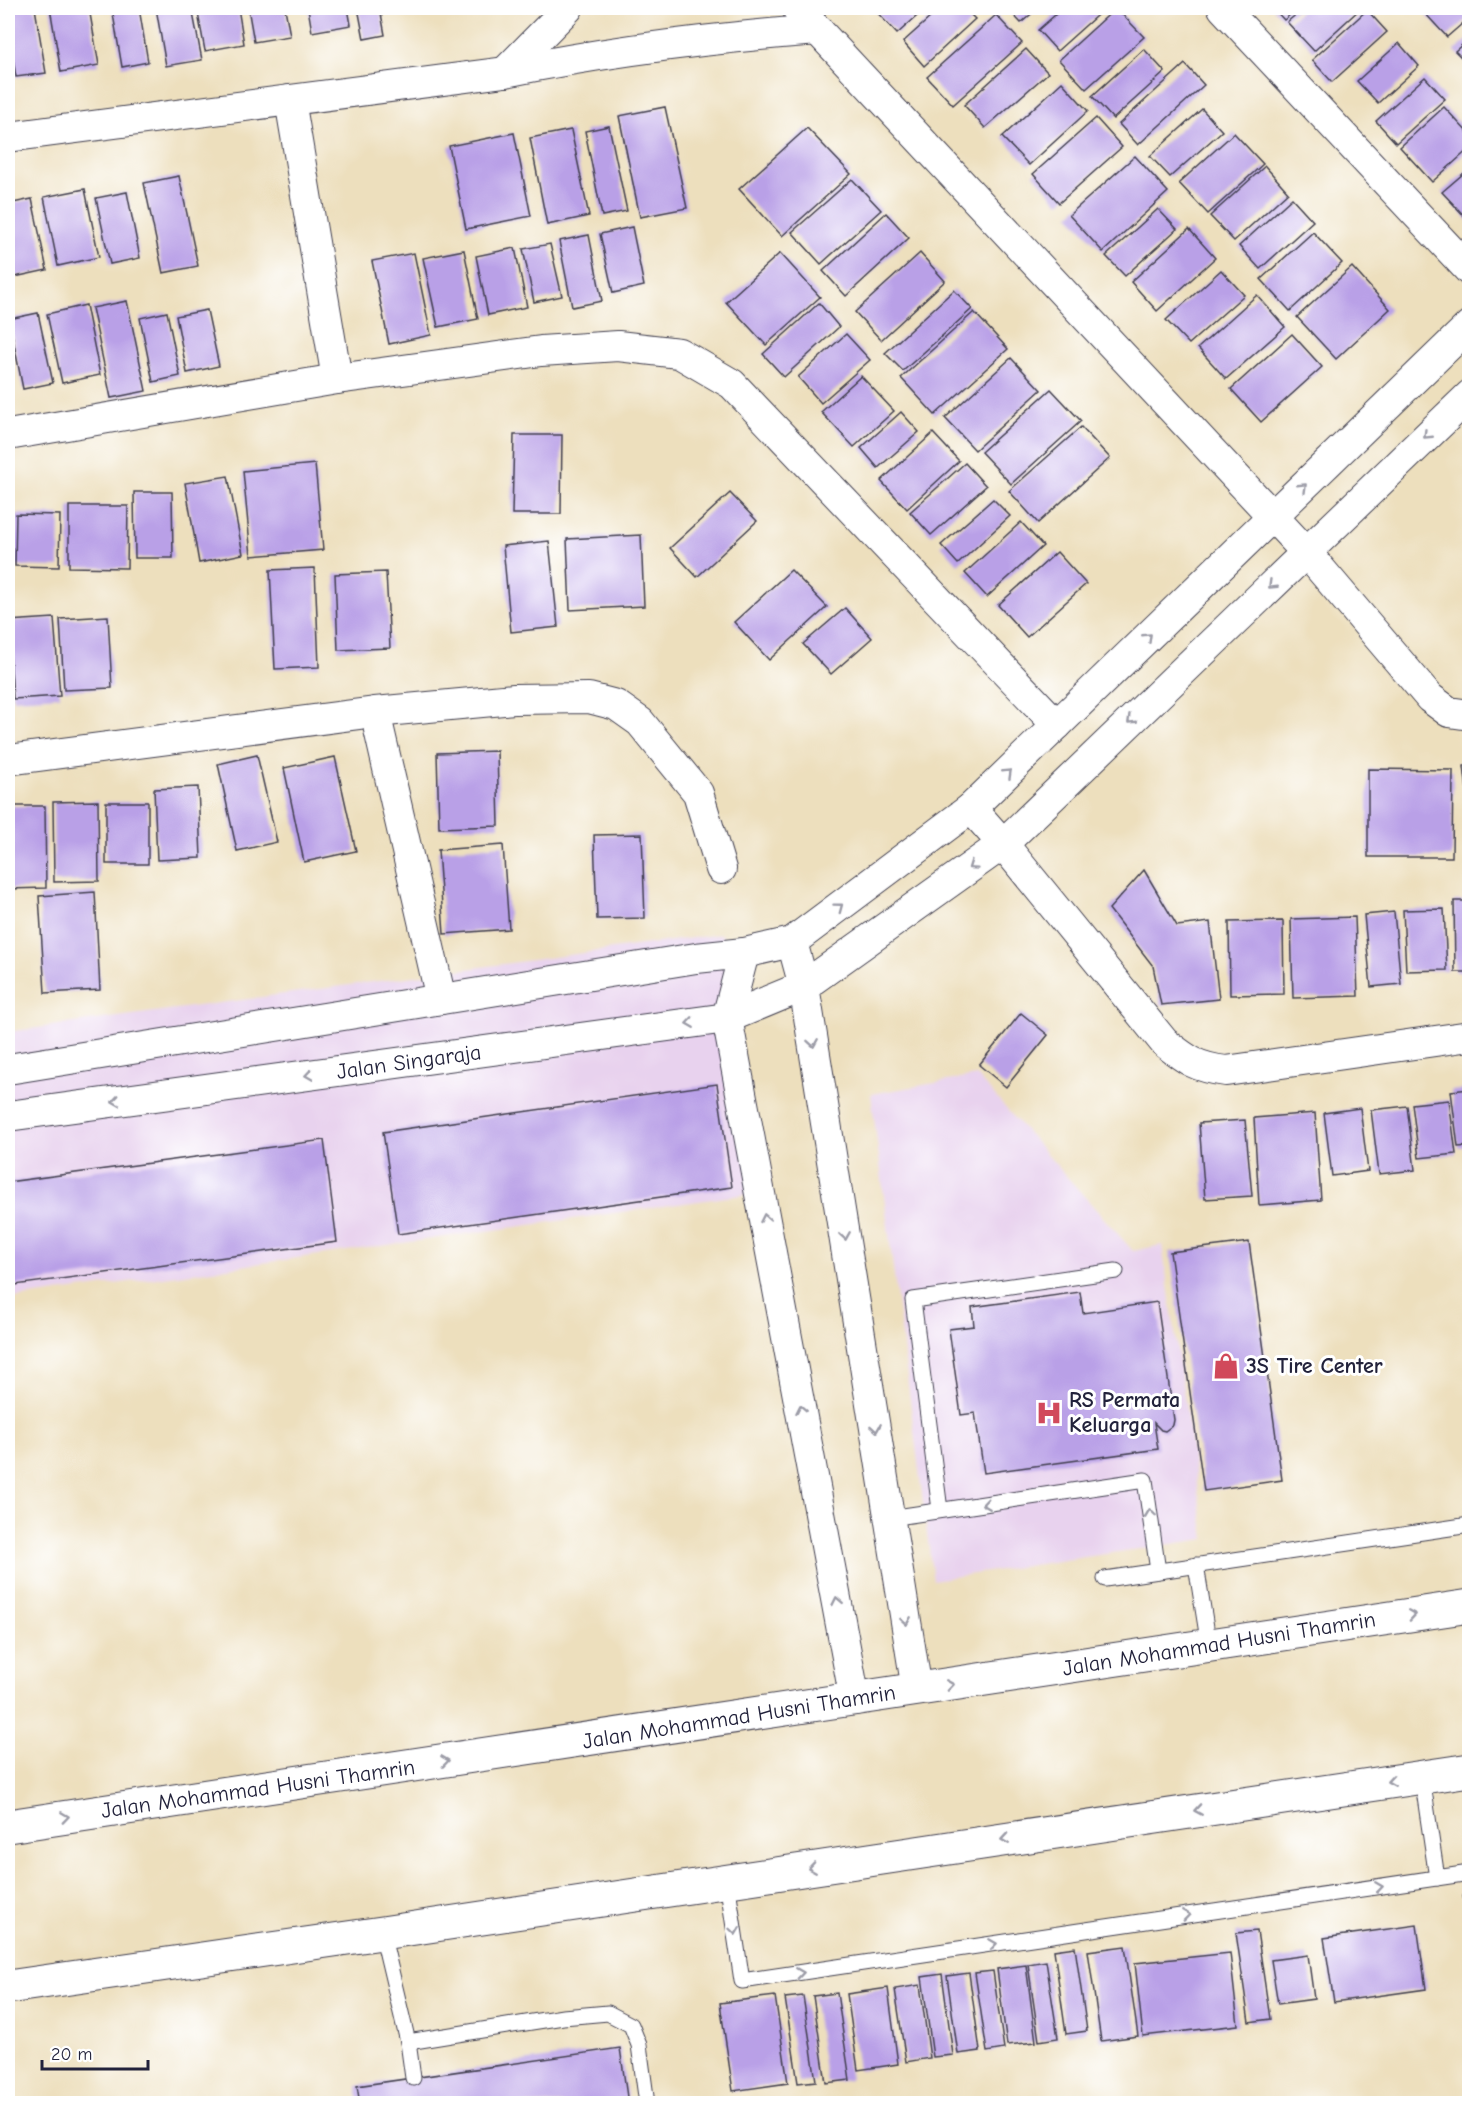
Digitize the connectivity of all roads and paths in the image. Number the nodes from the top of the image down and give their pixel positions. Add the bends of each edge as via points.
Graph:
1 (568, 8) edge
2 (797, 8) edge
3 (1223, 8) edge
4 (818, 30) junction
5 (505, 72) junction
6 (291, 100) junction
7 (8, 137) edge
8 (1470, 271) edge
9 (1470, 325) edge
10 (337, 379) junction
11 (1470, 395) edge
12 (8, 435) edge
13 (1273, 516) junction
14 (1306, 552) junction
15 (375, 712) junction
16 (1470, 715) edge
17 (1056, 725) junction
18 (8, 760) edge
19 (971, 808) junction
20 (1003, 844) junction
21 (721, 869) dead end
22 (792, 942) junction
23 (744, 952) junction
24 (804, 986) junction
25 (441, 999) junction
26 (727, 1018) junction
27 (1470, 1036) edge
28 (8, 1070) edge
29 (8, 1116) edge
30 (1116, 1271) dead end
31 (940, 1510) junction
32 (890, 1518) junction
33 (1470, 1525) edge
34 (1196, 1565) junction
35 (1158, 1571) junction
36 (1105, 1579) dead end
37 (1470, 1606) edge
38 (1209, 1646) junction
39 (917, 1690) junction
40 (855, 1700) junction
41 (1470, 1770) edge
42 (1422, 1777) junction
43 (8, 1826) edge
44 (1470, 1873) edge
45 (1437, 1878) junction
46 (727, 1881) junction
47 (382, 1934) junction
48 (8, 1987) edge
49 (408, 2042) junction
50 (413, 2078) dead end
51 (647, 2103) edge

1 - 5 street
2 - 4 street
3 - 8 street
4 - 5 street via 743,35 578,57
4 - 13 street
5 - 6 street
6 - 7 street
6 - 10 street
13 -> 9 street
10 - 12 street
10 - 17 street via 542,351 618,346 679,352 732,384
11 -> 14 street, Jalan Singaraja
13 - 14 street
17 -> 13 street
14 - 16 street via 1430,698 1449,712
14 -> 20 street, Jalan Singaraja
15 - 18 street
15 - 21 street via 514,699 589,698 616,705 640,722 698,793
15 - 25 street
19 -> 17 street
19 - 20 street
22 -> 19 street
20 -> 24 street, Jalan Singaraja
20 - 27 street via 1164,1042 1204,1068 1226,1071
22 - 23 street
22 - 24 street
23 - 25 street
23 - 26 street
24 - 26 street, Jalan Singaraja
24 -> 32 street
25 - 28 street
26 -> 29 street, Jalan Singaraja
40 -> 26 street
30 - 31 lane via 913,1300
31 - 32 lane
35 -> 31 lane via 1145,1480
32 -> 39 street
33 - 34 lane
34 - 35 lane
34 - 38 lane
35 - 36 lane
38 -> 37 street, Jalan Mohammad Husni Thamrin
39 -> 38 street, Jalan Mohammad Husni Thamrin
39 - 40 street, Jalan Mohammad Husni Thamrin
43 -> 40 street, Jalan Mohammad Husni Thamrin
41 - 42 street
42 - 45 lane
42 -> 46 street
44 - 45 lane
46 -> 45 lane via 742,1981
46 - 47 street
47 - 48 street
47 - 49 lane
49 - 50 lane
49 - 51 lane via 608,2013 631,2025 639,2045

